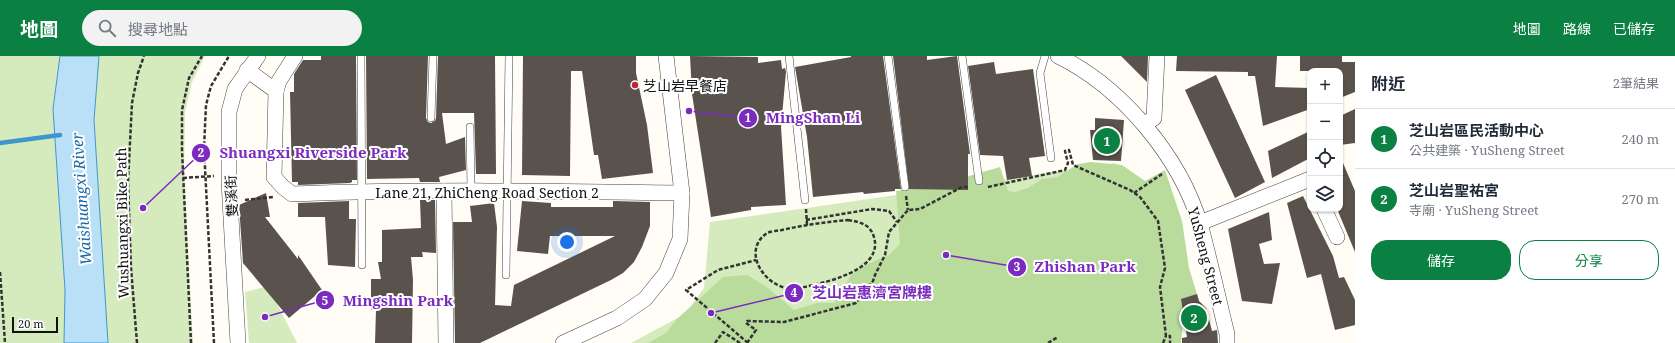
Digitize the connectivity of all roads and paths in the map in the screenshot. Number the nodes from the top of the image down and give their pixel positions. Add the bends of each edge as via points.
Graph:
1 (144, 56) edge
2 (202, 56) edge
3 (228, 56) edge
4 (258, 56) edge
5 (295, 56) edge
6 (361, 56) edge
7 (433, 56) edge
8 (509, 56) edge
9 (666, 56) edge
10 (788, 56) edge
11 (888, 56) edge
12 (962, 56) edge
13 (1045, 56) edge
14 (1060, 56) edge
15 (1157, 56) edge
16 (247, 70) junction
17 (276, 91) junction
18 (431, 118) dead end
19 (1144, 124) junction
20 (470, 127) dead end
21 (1051, 158) dead end
22 (1163, 174) dead end
23 (206, 176) junction
24 (183, 178) junction
25 (1307, 180) edge
26 (979, 181) dead end
27 (970, 187) dead end
28 (988, 187) dead end
29 (906, 189) joint
30 (444, 190) junction
31 (471, 190) junction
32 (361, 191) junction
33 (506, 191) junction
34 (682, 193) junction
35 (1134, 193) junction
36 (805, 202) joint
37 (908, 210) junction
38 (1325, 212) edge
39 (806, 220) junction
40 (897, 222) junction
41 (807, 224) junction
42 (1200, 224) junction
43 (1337, 237) dead end
44 (756, 260) junction
45 (362, 265) dead end
46 (0, 272) edge
47 (506, 275) dead end
48 (1166, 336) junction
49 (1058, 337) dead end
50 (5, 343) edge
51 (137, 343) edge
52 (191, 343) edge
53 (214, 343) edge
54 (238, 343) edge
55 (446, 343) edge
56 (563, 343) edge
57 (716, 343) edge
58 (740, 343) edge
59 (748, 343) edge
60 (1048, 343) edge
61 (1163, 343) edge
62 (1170, 343) edge
63 (1227, 343) edge

1 - 51 path, Wushuangxi Bike Path via 132,103 128,182
2 - 24 path via 189,78 182,110
3 - 23 path via 211,86 206,105
4 - 16 street, 雙溪街
5 - 17 street via 278,81
6 - 32 lane
7 - 18 lane
8 - 33 lane
9 - 34 street
10 - 36 lane
11 - 29 lane
12 - 26 lane
13 - 21 lane via 1040,73
14 - 19 street, YuSheng Street via 1118,97
15 - 19 street via 1154,118
16 - 17 street
16 - 54 street, 雙溪街 via 236,89 229,112 229,181
17 - 32 street, Lane 21, ZhiCheng Road Section 2 via 274,177 292,194
19 - 42 street, YuSheng Street via 1187,191
20 - 31 lane
22 - 35 path
23 - 24 path
23 - 53 path
24 - 52 path
25 - 42 street
27 - 37 path via 962,187 920,209
28 - 35 path via 1065,170 1068,163 1066,151 1069,150 1073,165
29 - 37 path
30 - 31 street, Lane 21, ZhiCheng Road Section 2
30 - 32 street, Lane 21, ZhiCheng Road Section 2
30 - 55 street
31 - 33 street, Lane 21, ZhiCheng Road Section 2
32 - 45 lane
33 - 34 street, Lane 21, ZhiCheng Road Section 2
33 - 47 lane
34 - 56 street via 680,239 666,273 645,299 617,318
35 - 48 path via 1158,221 1165,268 1160,287
36 - 39 path
37 - 40 path
38 - 43 street
39 - 40 path via 872,209 889,211
39 - 41 path
40 - 59 path via 889,232 885,255 873,281 856,303 784,322 747,321 746,323 756,330
41 - 44 path via 768,232 758,242
41 - 44 path via 848,220 863,223 872,232 875,241 870,261 861,268 819,284 796,289 784,288 771,282
42 - 63 street, YuSheng Street
44 - 59 path via 718,270 686,290
46 - 50 path
48 - 61 path
48 - 62 path via 1170,336
49 - 60 path
57 - 58 path via 723,332

